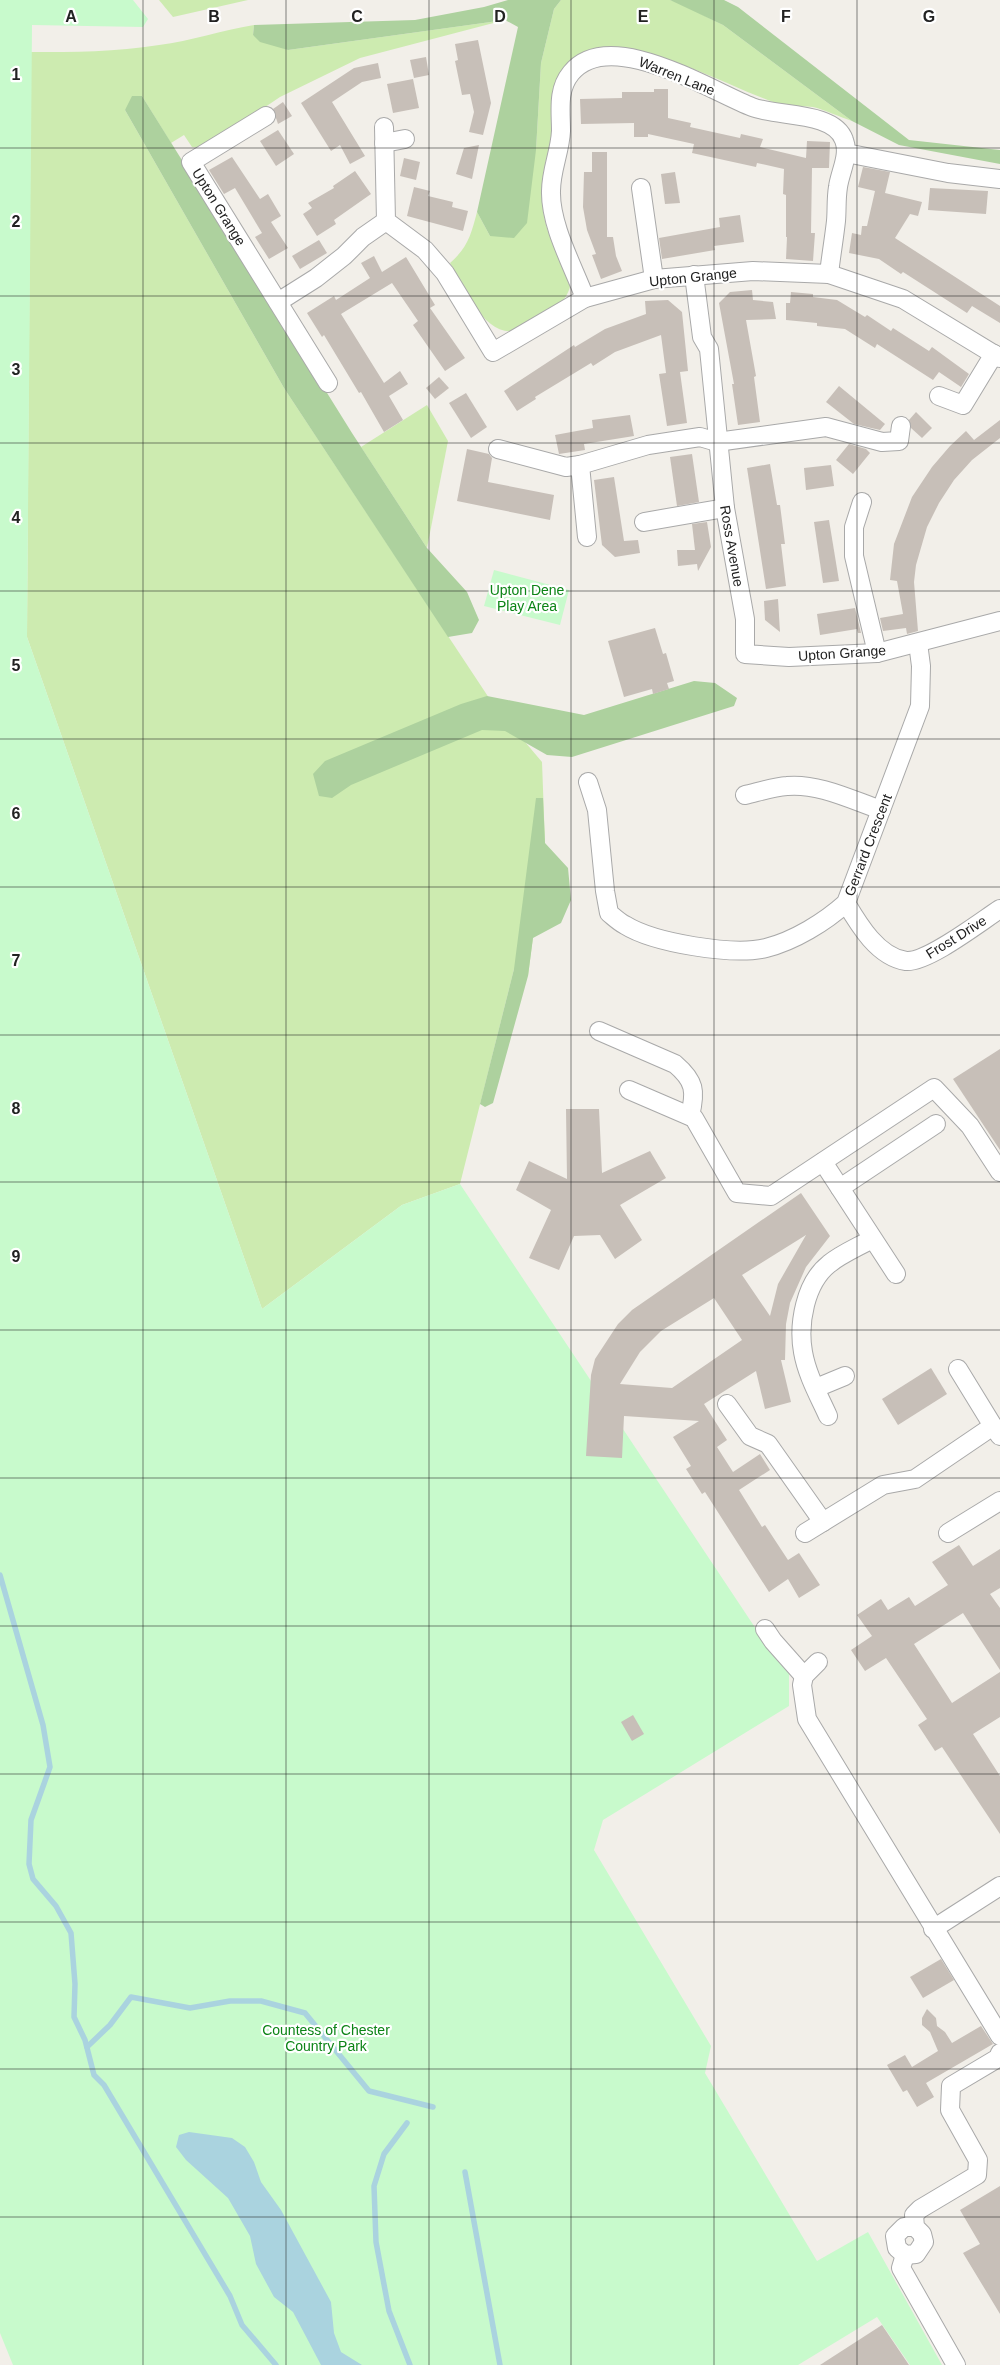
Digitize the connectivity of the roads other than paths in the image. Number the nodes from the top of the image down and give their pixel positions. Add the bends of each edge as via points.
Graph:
1 (266, 116) dead end
2 (405, 139) dead end
3 (846, 153) junction
4 (1000, 179) edge
5 (641, 188) dead end
6 (386, 221) junction
7 (829, 274) junction
8 (694, 275) junction
9 (654, 279) junction
10 (585, 298) junction
11 (278, 302) junction
12 (997, 356) edge
13 (328, 383) dead end
14 (939, 396) dead end
15 (902, 426) dead end
16 (717, 442) junction
17 (498, 449) dead end
18 (580, 466) junction
19 (862, 502) dead end
20 (725, 508) junction
21 (644, 522) dead end
22 (587, 537) dead end
23 (1000, 621) edge
24 (918, 643) junction
25 (744, 650) joint
26 (877, 653) junction
27 (588, 782) dead end
28 (745, 795) dead end
29 (881, 810) junction
30 (846, 903) junction
31 (1000, 909) edge
32 (599, 1031) dead end
33 (629, 1090) dead end
34 (690, 1116) junction
35 (936, 1124) dead end
36 (823, 1162) junction
37 (1000, 1172) edge
38 (840, 1188) junction
39 (872, 1239) junction
40 (896, 1274) dead end
41 (958, 1369) dead end
42 (845, 1376) dead end
43 (816, 1388) junction
44 (727, 1404) dead end
45 (828, 1416) dead end
46 (997, 1431) edge
47 (1000, 1501) edge
48 (823, 1522) junction
49 (806, 1533) dead end
50 (948, 1533) dead end
51 (765, 1629) dead end
52 (818, 1662) dead end
53 (804, 1676) junction
54 (1000, 1886) edge
55 (933, 1929) junction
56 (1000, 2036) edge
57 (1000, 2053) edge
58 (956, 2365) edge

1 - 11 street, Upton Grange via 191,162
2 - 6 street via 384,135
3 - 4 street
3 - 7 street via 839,176
3 - 10 street, Warren Lane via 839,130 828,123 754,108 652,63 606,56 591,58 578,65 569,75 560,99 560,143 550,192 556,224
5 - 9 street
6 - 10 street, Upton Grange via 425,250 445,273 493,352
6 - 11 street via 362,237 316,278
7 - 8 street, Upton Grange via 753,271
7 - 12 street, Upton Grange via 902,300
8 - 9 street, Upton Grange
8 - 16 street, Ross Avenue via 702,337 709,348
9 - 10 street, Upton Grange
11 - 13 street, Upton Grange
12 - 14 street via 963,404
15 - 16 street via 899,441 882,442 826,427
16 - 18 street via 700,436 648,445
16 - 20 street, Ross Avenue
17 - 18 street via 566,467
18 - 22 street
19 - 26 street via 854,527 854,556
20 - 21 street
20 - 25 street, Ross Avenue via 745,619
23 - 24 street, Upton Grange
24 - 26 street, Upton Grange
24 - 29 street, Gerrard Crescent via 920,706
25 - 26 street, Upton Grange via 745,654 789,657
27 - 30 street, Gerrard Crescent via 597,810 609,913 625,926 652,937 693,946 735,950 766,948 796,935
28 - 29 street via 787,786 807,787
29 - 30 street, Gerrard Crescent
30 - 31 street, Frost Drive via 863,930 889,954 906,961 924,959
32 - 34 street via 675,1064 684,1072 692,1084 694,1097
33 - 34 street
34 - 36 street via 738,1193 772,1196
35 - 38 street
36 - 37 street via 934,1088 970,1126
36 - 38 street
38 - 39 street
39 - 40 street
39 - 43 street via 828,1264 808,1293 803,1351
41 - 46 street
42 - 43 street
43 - 45 street
44 - 48 street via 750,1436 768,1444
46 - 48 street via 915,1479 883,1485
47 - 50 street
48 - 49 street
51 - 53 street
52 - 53 street
53 - 55 street via 802,1685 807,1718
54 - 55 street
55 - 56 street
57 - 58 street via 998,2058 951,2086 950,2110 978,2160 977,2175 920,2208 914,2215 923,2246 916,2254 905,2255 901,2268

